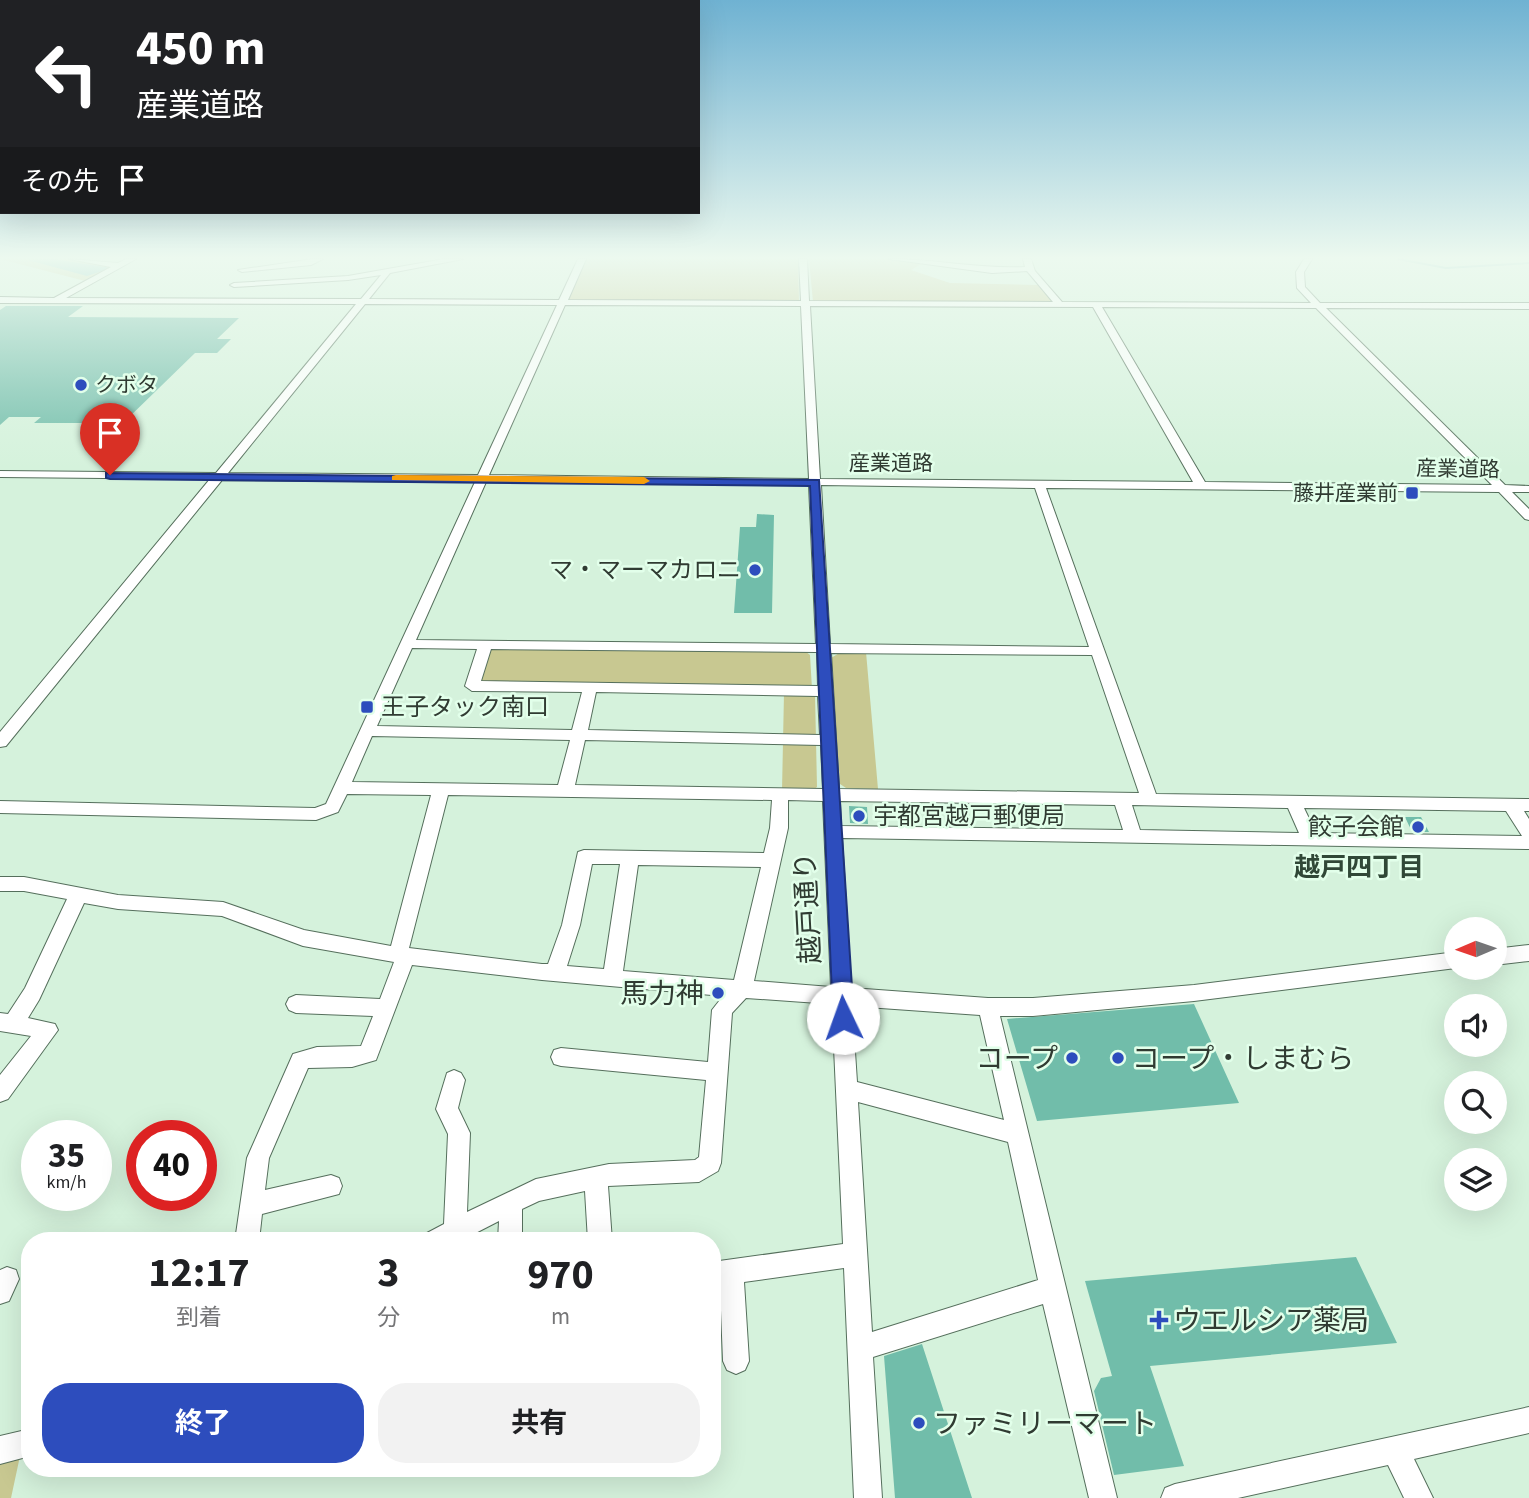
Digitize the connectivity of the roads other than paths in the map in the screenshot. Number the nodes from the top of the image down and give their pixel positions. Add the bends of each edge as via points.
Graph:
1 (343, 329) edge
2 (548, 329) edge
3 (807, 329) edge
4 (1111, 329) edge
5 (1342, 329) edge
6 (0, 474) edge
7 (220, 476) junction
8 (480, 479) junction
9 (815, 482) junction
10 (1039, 484) junction
11 (1202, 486) junction
12 (1502, 489) junction
13 (1529, 489) edge
14 (1529, 516) edge
15 (406, 644) junction
16 (486, 644) junction
17 (823, 648) junction
18 (1098, 651) junction
19 (590, 688) junction
20 (826, 691) junction
21 (367, 731) junction
22 (579, 736) junction
23 (828, 740) junction
24 (0, 741) edge
25 (342, 788) junction
26 (441, 789) junction
27 (565, 791) junction
28 (780, 795) junction
29 (831, 796) junction
30 (1121, 798) junction
31 (1149, 798) junction
32 (1293, 801) junction
33 (1511, 805) junction
34 (1529, 805) edge
35 (0, 807) edge
36 (832, 832) junction
37 (1529, 832) edge
38 (1134, 836) junction
39 (1311, 839) junction
40 (1529, 843) edge
41 (630, 858) junction
42 (772, 860) junction
43 (0, 884) edge
44 (79, 894) junction
45 (1529, 953) edge
46 (402, 955) junction
47 (1507, 956) edge
48 (1444, 962) edge
49 (555, 973) junction
50 (612, 978) junction
51 (742, 989) junction
52 (842, 994) junction
53 (296, 1004) dead end
54 (988, 1007) junction
55 (386, 1008) junction
56 (6, 1023) edge
57 (561, 1057) dead end
58 (717, 1072) junction
59 (454, 1080) dead end
60 (848, 1090) junction
61 (0, 1092) edge
62 (1019, 1134) junction
63 (596, 1178) junction
64 (331, 1186) dead end
65 (511, 1202) junction
66 (251, 1205) junction
67 (248, 1232) edge
68 (446, 1232) edge
69 (453, 1232) edge
70 (510, 1232) edge
71 (599, 1232) edge
72 (855, 1254) junction
73 (722, 1273) edge
74 (1054, 1287) junction
75 (860, 1348) junction
76 (736, 1362) dead end
77 (1529, 1420) edge
78 (21, 1444) edge
79 (0, 1450) edge
80 (1396, 1451) junction
81 (867, 1498) edge
82 (1103, 1498) edge
83 (1175, 1498) edge
84 (1419, 1498) edge

1 - 7 street
2 - 8 street
3 - 9 street, 越戸通り
4 - 11 street
5 - 12 street
6 - 7 street, 産業道路
7 - 8 street, 産業道路
7 - 24 street
8 - 9 street, 産業道路
8 - 15 street
9 - 10 street, 産業道路
9 - 17 street, 越戸通り
10 - 11 street, 産業道路
10 - 18 street
11 - 12 street, 産業道路
12 - 13 street, 産業道路
12 - 14 street
15 - 16 street
15 - 21 street
16 - 17 street
16 - 19 street via 472,686
17 - 18 street
17 - 20 street, 越戸通り
18 - 31 street
19 - 20 street
19 - 22 street
20 - 23 street, 越戸通り
21 - 22 street
21 - 25 street
22 - 23 street
22 - 27 street
23 - 29 street, 越戸通り
25 - 26 street
25 - 35 street via 332,808 316,814
26 - 27 street
26 - 46 street
27 - 28 street
28 - 29 street
28 - 42 street
29 - 30 street
29 - 36 street, 越戸通り
30 - 31 street
30 - 38 street
31 - 32 street
32 - 33 street
32 - 39 street
33 - 34 street
33 - 37 street
36 - 38 street
36 - 52 street, 越戸通り
38 - 39 street
39 - 40 street
41 - 42 street
41 - 49 street via 584,857 571,925
41 - 50 street
42 - 51 street
43 - 44 street
44 - 46 street via 118,902 223,909 303,938
44 - 56 street via 32,994
45 - 47 street
46 - 49 street
46 - 55 street
48 - 54 street via 1194,993
49 - 50 street
50 - 51 street
51 - 52 street
51 - 58 street via 722,1010
52 - 54 street
52 - 60 street, 越戸通り
53 - 55 street
54 - 62 street
55 - 66 street via 369,1053 360,1057 310,1055 300,1061 258,1158
56 - 61 street via 48,1030
57 - 58 street
58 - 63 street via 710,1163 699,1171
59 - 68 street via 447,1109 458,1133
60 - 62 street
60 - 72 street, 越戸通り
62 - 74 street
63 - 65 street via 536,1190
63 - 71 street
64 - 66 street
65 - 69 street
65 - 70 street
66 - 67 street
72 - 73 street
72 - 75 street, 越戸通り
73 - 76 street
74 - 75 street
74 - 82 street via 1068,1365
75 - 81 street, 越戸通り
77 - 80 street
78 - 79 street
80 - 83 street
80 - 84 street

